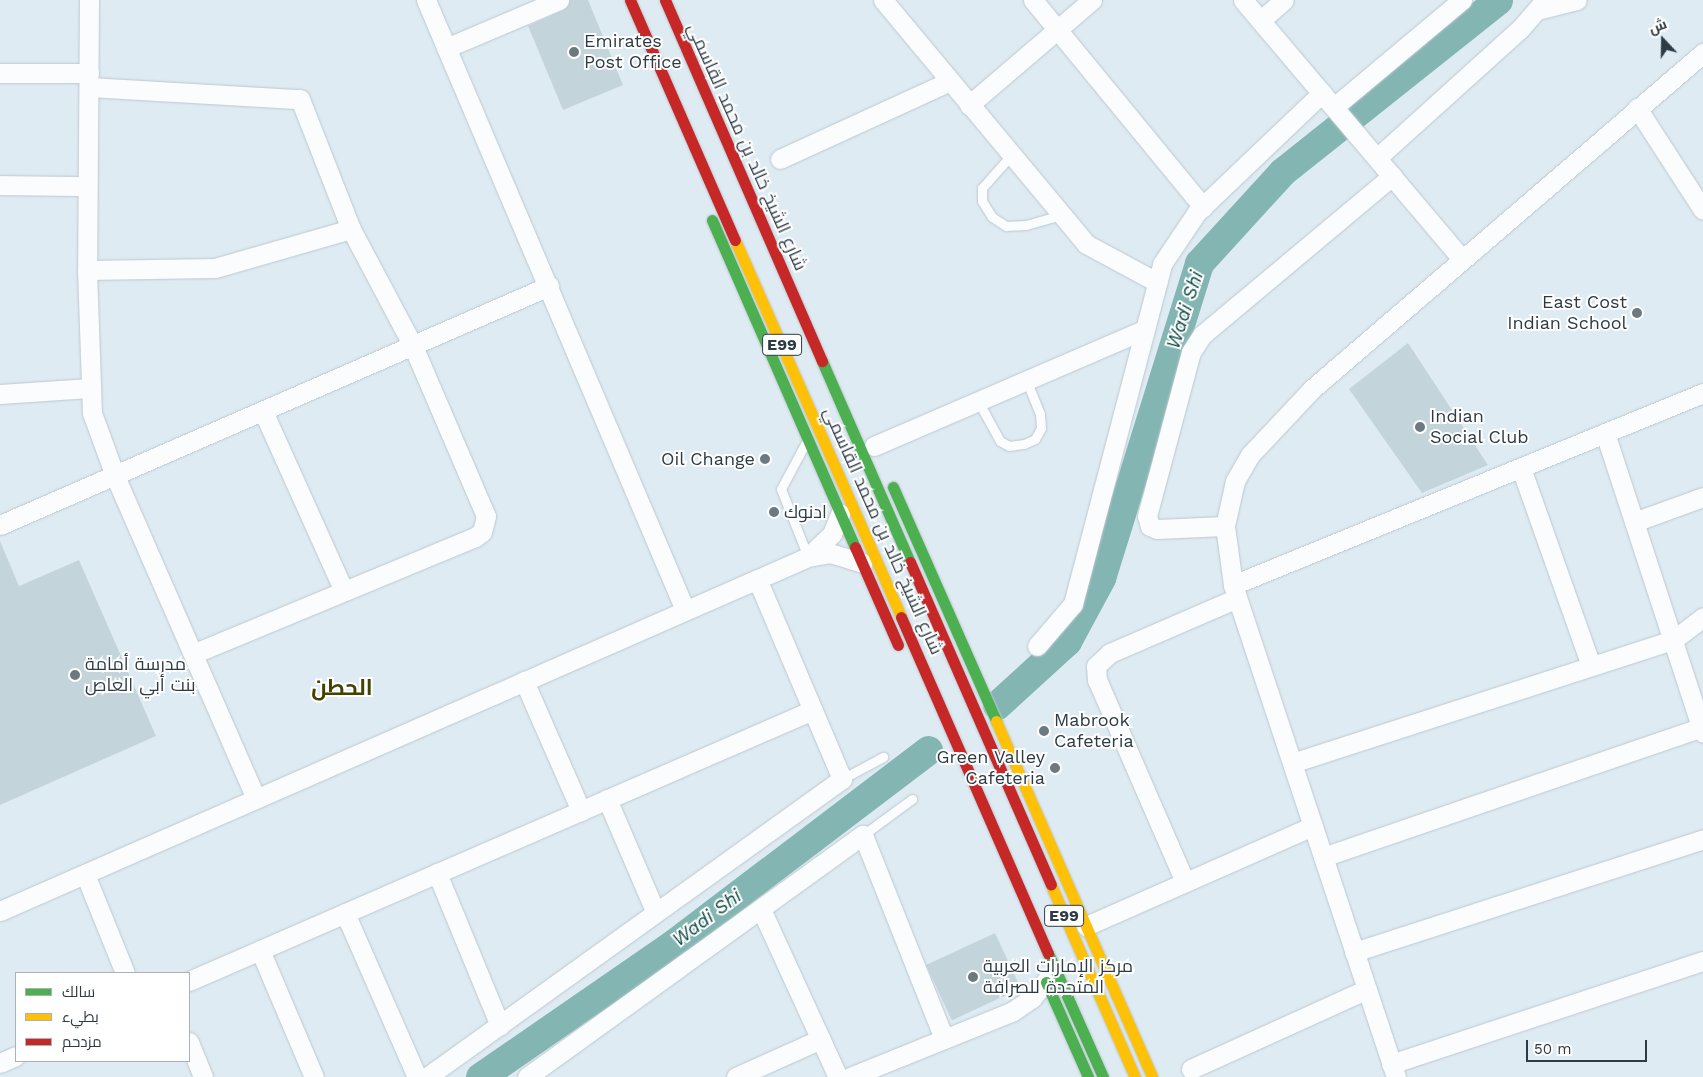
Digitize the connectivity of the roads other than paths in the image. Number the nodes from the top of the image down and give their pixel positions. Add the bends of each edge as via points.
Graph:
1 (89, 0) edge
2 (426, 0) edge
3 (559, 0) edge
4 (623, 0) edge
5 (630, 0) edge
6 (665, 0) edge
7 (883, 0) edge
8 (1033, 0) edge
9 (1092, 0) edge
10 (1243, 0) edge
11 (1284, 0) edge
12 (1462, 0) edge
13 (1577, 0) edge
14 (1541, 5) edge
15 (684, 12) dead end
16 (1260, 20) junction
17 (1057, 29) junction
18 (446, 48) junction
19 (1703, 53) edge
20 (0, 73) edge
21 (89, 80) junction
22 (950, 81) junction
23 (720, 94) junction
24 (707, 100) junction
25 (1328, 100) junction
26 (969, 105) junction
27 (1637, 108) junction
28 (1372, 152) junction
29 (1013, 153) junction
30 (780, 159) dead end
31 (1392, 176) junction
32 (0, 186) edge
33 (87, 186) junction
34 (1202, 207) junction
35 (1703, 210) edge
36 (1062, 214) junction
37 (351, 229) junction
38 (1462, 259) junction
39 (795, 266) dead end
40 (87, 270) junction
41 (1157, 282) junction
42 (549, 286) junction
43 (765, 306) junction
44 (752, 312) junction
45 (1143, 330) junction
46 (412, 346) junction
47 (1026, 380) junction
48 (90, 388) junction
49 (1703, 393) edge
50 (0, 394) edge
51 (978, 401) junction
52 (263, 411) junction
53 (1605, 433) junction
54 (808, 439) junction
55 (874, 446) dead end
56 (1521, 468) junction
57 (885, 471) dead end
58 (115, 476) junction
59 (1703, 497) edge
60 (840, 514) junction
61 (1634, 522) junction
62 (0, 526) edge
63 (1225, 526) junction
64 (911, 530) junction
65 (898, 536) junction
66 (808, 557) junction
67 (862, 564) junction
68 (757, 579) junction
69 (344, 591) junction
70 (1235, 592) junction
71 (685, 610) junction
72 (1703, 617) edge
73 (1673, 640) junction
74 (1037, 646) dead end
75 (194, 654) junction
76 (920, 659) junction
77 (1591, 666) junction
78 (524, 681) junction
79 (813, 710) junction
80 (1702, 729) edge
81 (882, 756) dead end
82 (1292, 763) junction
83 (842, 779) junction
84 (256, 799) junction
85 (912, 799) dead end
86 (607, 800) junction
87 (581, 811) junction
88 (1312, 826) junction
89 (863, 834) junction
90 (1703, 839) edge
91 (1323, 857) junction
92 (437, 873) junction
93 (85, 874) junction
94 (1185, 882) junction
95 (760, 909) junction
96 (0, 911) edge
97 (655, 912) junction
98 (345, 913) junction
99 (1086, 926) junction
100 (1026, 936) dead end
101 (260, 950) junction
102 (1354, 952) junction
103 (1703, 961) edge
104 (125, 972) edge
105 (1042, 972) junction
106 (190, 981) edge
107 (1367, 989) junction
108 (500, 1026) junction
109 (821, 1039) junction
110 (944, 1039) junction
111 (190, 1044) edge
112 (15, 1056) edge
113 (0, 1063) edge
114 (1191, 1068) dead end
115 (1394, 1070) edge
116 (203, 1077) edge
117 (314, 1077) edge
118 (417, 1077) edge
119 (428, 1077) edge
120 (527, 1077) edge
121 (736, 1077) edge
122 (838, 1077) edge
123 (850, 1077) edge
124 (1088, 1077) edge
125 (1103, 1077) edge
126 (1135, 1077) edge
127 (1152, 1077) edge

1 - 21 street
2 - 18 street
3 - 18 street
4 - 44 main road via 630,32
5 - 43 main road, شارع الشيخ خالد بن محمد القاسمي / E99
6 - 24 main road, شارع الشيخ خالد بن محمد القاسمي / E99
7 - 22 street
8 - 17 street
9 - 17 street
10 - 16 street
11 - 16 street
12 - 25 street
13 - 14 street
14 - 28 street
15 - 23 main road
16 - 25 street
17 - 26 street
17 - 34 street
18 - 42 street
19 - 27 street
20 - 21 street
21 - 33 street
21 - 37 street via 300,99
22 - 26 street
22 - 30 street
23 - 24 main road
23 - 39 main road
24 - 65 main road, شارع الشيخ خالد بن محمد القاسمي / E99
25 - 28 street
25 - 34 street
26 - 29 street
27 - 35 street
27 - 38 street
28 - 31 street
29 - 36 street
29 - 36 lane via 982,188 982,201 992,217 1006,226 1026,225
31 - 38 street
31 - 63 street via 1202,335 1191,352 1147,516 1150,526 1157,529
32 - 33 street
33 - 40 street
34 - 41 street via 1162,264
36 - 41 street via 1086,244
37 - 40 street via 215,268
37 - 46 street
38 - 63 street via 1275,425 1250,455 1235,481
40 - 48 street
41 - 45 street
42 - 46 street
42 - 71 street
43 - 44 main road
43 - 76 main road, شارع الشيخ خالد بن محمد القاسمي / E99
44 - 54 main road
45 - 47 street
45 - 74 street via 1073,604
46 - 52 street
46 - 69 street via 484,505 485,526 475,537
47 - 51 street
47 - 51 lane via 1040,414 1041,428 1035,439 1024,444 1009,446 1000,441
48 - 50 street
48 - 58 street via 92,413
49 - 53 street
51 - 55 street
52 - 58 street
52 - 69 street
53 - 56 street
53 - 61 street
54 - 60 main road
54 - 66 lane via 782,489
56 - 70 street
56 - 77 street
57 - 64 main road
58 - 62 street
58 - 75 street
59 - 61 street
60 - 66 street via 832,534
60 - 67 main road
61 - 73 street
63 - 70 street
64 - 65 main road
64 - 99 main road
65 - 126 main road, شارع الشيخ خالد بن محمد القاسمي / E99
66 - 67 street via 830,553
66 - 68 street
67 - 76 main road via 905,660
68 - 71 street
68 - 79 street
69 - 75 street
70 - 82 street
70 - 94 street via 1110,653 1096,666 1097,680
71 - 78 street
72 - 73 street
73 - 77 street
73 - 80 street
75 - 84 street
76 - 125 main road, شارع الشيخ خالد بن محمد القاسمي / E99
77 - 82 street
78 - 84 street
78 - 87 street
79 - 83 street
79 - 86 street
80 - 91 street
81 - 83 lane
82 - 88 street
83 - 97 street
84 - 93 street
85 - 89 lane
86 - 87 street
86 - 97 street
87 - 92 street
88 - 91 street
88 - 94 street
89 - 95 street
89 - 110 street
90 - 102 street
91 - 102 street
92 - 98 street
92 - 108 street
93 - 96 street
93 - 104 street
94 - 99 street
95 - 109 street
95 - 120 street
97 - 108 street
98 - 101 street
98 - 118 street
99 - 127 main road
100 - 105 main road
101 - 106 street
101 - 117 street
102 - 107 street
103 - 115 street
105 - 110 street via 1023,1005
105 - 124 main road
107 - 114 street
107 - 115 street
108 - 119 street
109 - 121 street
109 - 122 street
110 - 123 street
111 - 116 street
112 - 113 street

